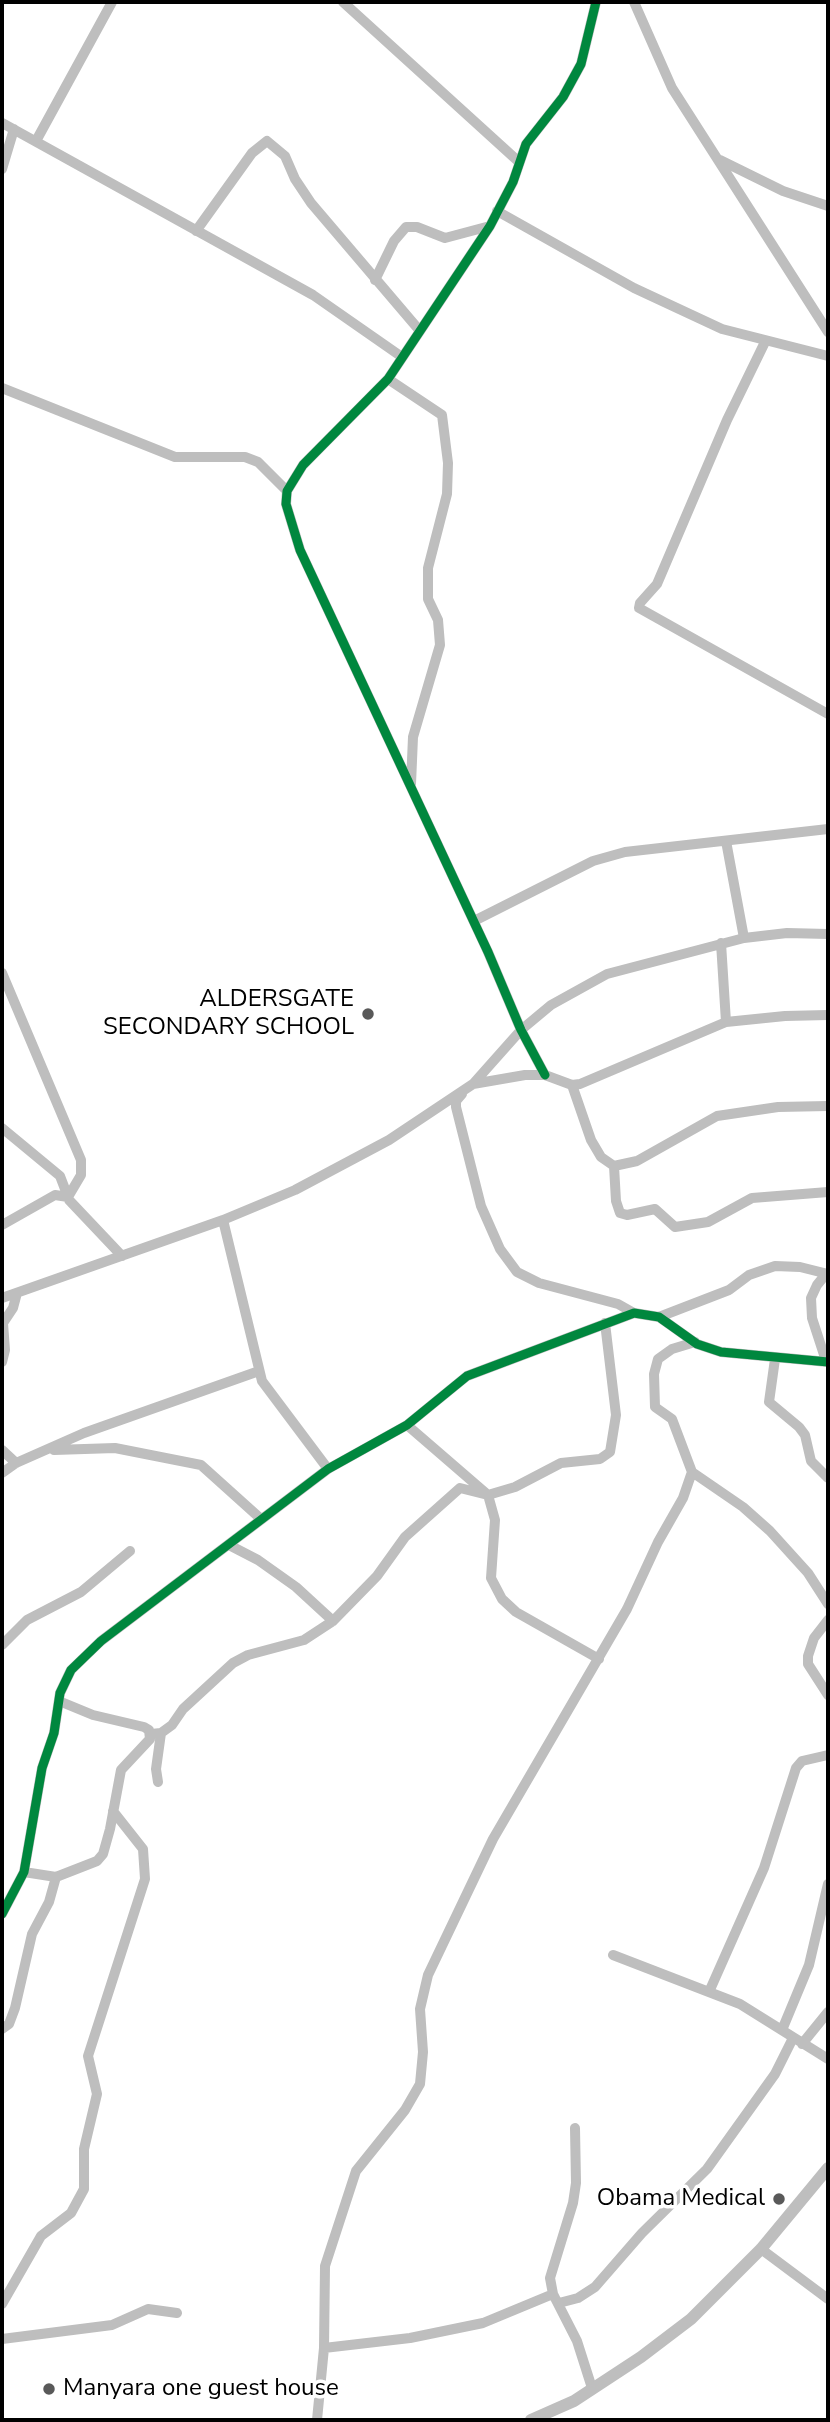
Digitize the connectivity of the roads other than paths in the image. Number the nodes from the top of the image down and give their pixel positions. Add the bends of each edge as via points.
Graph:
1 (112, 2) edge
2 (343, 2) edge
3 (596, 2) edge
4 (634, 2) edge
5 (357, 6) edge
6 (2, 123) edge
7 (14, 130) junction
8 (36, 141) junction
9 (718, 159) junction
10 (519, 162) junction
11 (2, 169) edge
12 (828, 206) edge
13 (497, 211) junction
14 (490, 226) junction
15 (196, 231) junction
16 (375, 280) junction
17 (420, 331) junction
18 (828, 332) edge
19 (765, 342) junction
20 (828, 356) edge
21 (402, 357) junction
22 (388, 379) junction
23 (2, 388) edge
24 (287, 491) junction
25 (828, 714) edge
26 (411, 788) junction
27 (828, 830) edge
28 (726, 841) junction
29 (474, 921) junction
30 (828, 936) edge
31 (744, 938) junction
32 (721, 943) junction
33 (2, 973) edge
34 (828, 1016) edge
35 (726, 1023) junction
36 (521, 1030) junction
37 (545, 1075) junction
38 (473, 1084) junction
39 (572, 1085) junction
40 (828, 1106) edge
41 (2, 1128) edge
42 (614, 1166) junction
43 (828, 1192) edge
44 (68, 1197) junction
45 (223, 1220) junction
46 (2, 1225) edge
47 (122, 1256) junction
48 (827, 1274) edge
49 (17, 1293) junction
50 (2, 1298) edge
51 (634, 1313) junction
52 (659, 1317) junction
53 (605, 1323) junction
54 (695, 1342) junction
55 (775, 1359) junction
56 (827, 1361) edge
57 (2, 1362) edge
58 (259, 1371) junction
59 (407, 1425) junction
60 (2, 1450) edge
61 (44, 1451) junction
62 (16, 1463) junction
63 (328, 1469) junction
64 (692, 1472) junction
65 (2, 1473) edge
66 (828, 1478) edge
67 (488, 1495) junction
68 (261, 1519) junction
69 (229, 1545) junction
70 (130, 1551) dead end
71 (828, 1604) edge
72 (828, 1620) edge
73 (333, 1621) junction
74 (2, 1645) edge
75 (599, 1659) junction
76 (828, 1695) edge
77 (59, 1701) junction
78 (156, 1734) junction
79 (828, 1755) edge
80 (158, 1782) dead end
81 (113, 1811) junction
82 (24, 1871) junction
83 (56, 1877) junction
84 (828, 1884) edge
85 (2, 1914) edge
86 (613, 1955) dead end
87 (709, 1992) junction
88 (828, 2012) edge
89 (2, 2029) edge
90 (782, 2030) junction
91 (798, 2041) junction
92 (828, 2059) edge
93 (575, 2128) dead end
94 (828, 2168) edge
95 (761, 2249) junction
96 (556, 2299) junction
97 (828, 2299) edge
98 (2, 2304) edge
99 (177, 2313) dead end
100 (2, 2339) edge
101 (324, 2348) junction
102 (592, 2388) junction
103 (560, 2415) edge
104 (317, 2420) edge
105 (531, 2420) edge

1 - 8 street
2 - 5 street
3 - 10 street via 581,64 563,97 534,131
4 - 9 street via 673,88
5 - 10 street via 401,57
6 - 7 street
7 - 8 street
7 - 11 street
8 - 15 street
9 - 12 street via 783,191
9 - 18 street
10 - 13 street
13 - 14 street
13 - 19 street via 670,307 722,330
14 - 16 street via 445,238 406,227 394,240
14 - 17 street
15 - 16 street via 252,153 267,141 285,156 311,203
15 - 21 street via 313,295
16 - 17 street
17 - 21 street
19 - 20 street
19 - 25 street via 657,584 639,608
21 - 22 street
22 - 24 street via 303,465
22 - 26 street via 442,415 448,463 447,494 428,568 428,599 438,620 440,645 413,737
23 - 24 street via 175,457 245,457 258,462
24 - 26 street via 288,517 300,550
26 - 29 street
27 - 28 street
28 - 29 street via 593,860
28 - 31 street
29 - 36 street
30 - 31 street via 787,933
31 - 32 street
32 - 35 street
32 - 36 street via 607,974 551,1005
33 - 44 street via 81,1160 80,1179
34 - 35 street
35 - 39 street
36 - 37 street
36 - 38 street
37 - 38 street
37 - 39 street
38 - 45 street via 352,1162
38 - 51 street via 458,1097 456,1107 481,1206 500,1249 517,1272 539,1283 618,1304
39 - 42 street via 592,1140 601,1157
40 - 42 street via 717,1116 637,1161
41 - 44 street via 60,1177
42 - 43 street via 620,1213 655,1209 675,1227 708,1222 752,1198
44 - 46 street via 55,1195
44 - 47 street
45 - 47 street
45 - 58 street
47 - 49 street
48 - 52 street via 775,1266
48 - 56 street via 811,1298 812,1318
49 - 50 street
49 - 57 street via 3,1323
51 - 52 street
51 - 53 street
52 - 54 street
53 - 59 street via 467,1377
53 - 67 street via 615,1415 610,1452 600,1459 561,1463 515,1487
54 - 55 street via 722,1352
54 - 64 street via 658,1359 653,1381 654,1405 672,1419
55 - 56 street
55 - 66 street via 769,1402 799,1427 811,1461
58 - 61 street
58 - 63 street via 273,1398
59 - 63 street
59 - 67 street
60 - 62 street
61 - 62 street
61 - 68 street via 115,1448 196,1464
62 - 65 street
63 - 68 street
64 - 71 street via 770,1531 808,1573
64 - 75 street via 683,1498
67 - 73 street via 462,1488 430,1512
67 - 75 street via 495,1520 491,1578 495,1589 516,1612
68 - 69 street
69 - 73 street via 296,1587
69 - 77 street via 82,1656
70 - 74 street via 81,1592 27,1620
72 - 76 street via 808,1656 808,1664
73 - 78 street via 304,1640 233,1663
75 - 101 street via 493,1839 428,1975 420,2010 420,2084 350,2184 325,2266
77 - 78 street
77 - 82 street
78 - 80 street
78 - 81 street via 121,1770
79 - 87 street via 802,1761 796,1768 764,1868
81 - 83 street via 107,1843 97,1861
81 - 98 street via 143,1849 145,1879 88,2056 97,2094 83,2157 84,2189 71,2213 41,2235
82 - 83 street
82 - 85 street
83 - 89 street via 32,1934 15,2008
84 - 90 street via 809,1965
86 - 87 street
87 - 90 street via 740,2004
88 - 91 street
90 - 91 street
91 - 92 street
91 - 96 street via 707,2169 595,2287 578,2298
93 - 96 street via 573,2203 550,2278
94 - 95 street
95 - 97 street
95 - 102 street via 691,2319
96 - 101 street via 474,2325
96 - 102 street via 577,2340
99 - 100 street via 148,2309 101,2328
101 - 104 street
102 - 103 street
103 - 105 street

